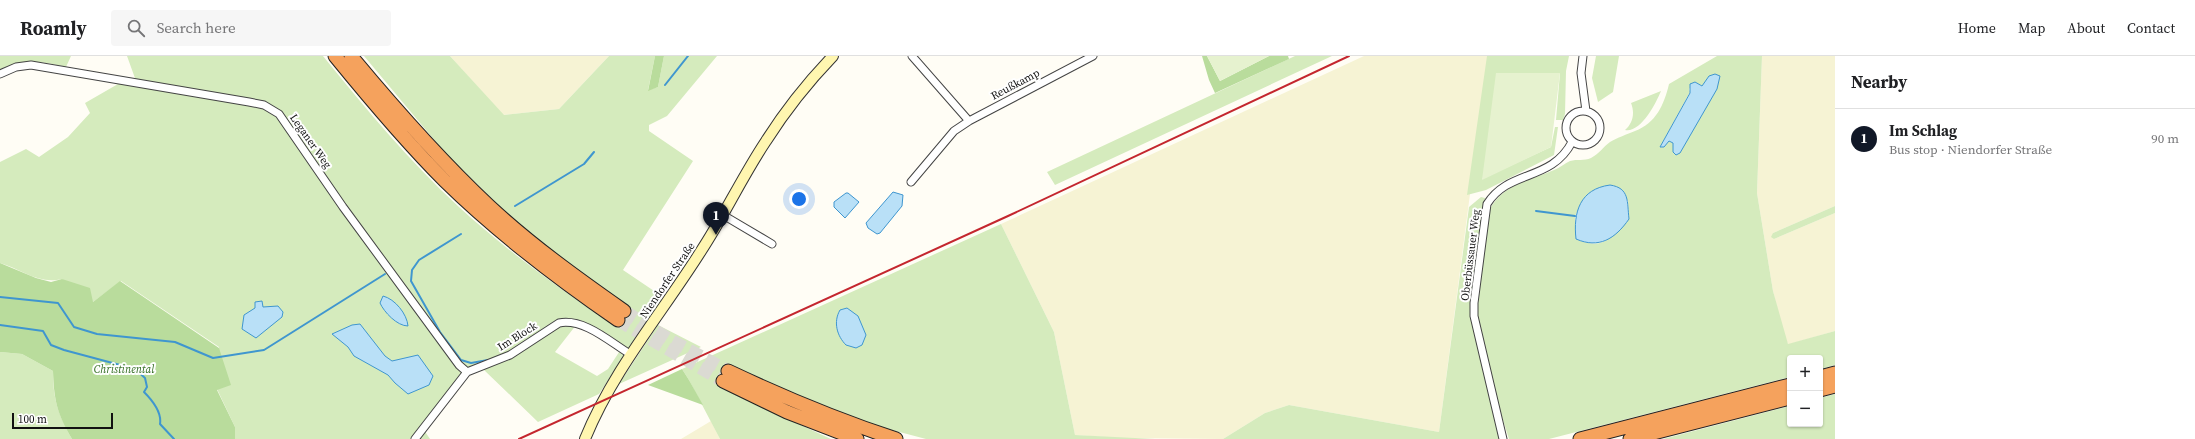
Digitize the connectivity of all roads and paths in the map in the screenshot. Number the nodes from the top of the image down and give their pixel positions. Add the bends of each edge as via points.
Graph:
1 (335, 56) edge
2 (352, 56) edge
3 (833, 56) edge
4 (912, 56) edge
5 (1093, 56) edge
6 (1582, 56) edge
7 (0, 74) edge
8 (1586, 111) junction
9 (968, 121) junction
10 (1572, 142) junction
11 (911, 182) dead end
12 (723, 215) junction
13 (772, 244) dead end
14 (630, 354) junction
15 (467, 372) junction
16 (1835, 373) edge
17 (1823, 376) edge
18 (1787, 385) edge
19 (1835, 386) edge
20 (1823, 389) edge
21 (1787, 399) edge
22 (1502, 438) edge
23 (415, 439) edge
24 (585, 439) edge
25 (857, 439) edge
26 (896, 439) edge
27 (1580, 439) edge
28 (1630, 439) edge

1 - 2 highway via 409,144 477,211 556,276 621,316 490,207 419,136
3 - 12 main road, Niendorfer Straße via 807,85 765,142
4 - 9 street
5 - 9 street, Reußkamp
6 - 8 street via 1580,73
7 - 15 street, Leganer Weg via 16,67 32,65 249,102 264,105 279,114 343,207 459,365
8 - 10 street via 1574,113 1566,123 1567,135
8 - 10 street via 1594,114 1599,121 1600,133 1588,145
9 - 11 street, Reußkamp via 954,131
10 - 22 street, Oberbüssauer Weg via 1567,152 1554,165 1506,186 1492,196 1487,204 1474,316
12 - 13 street
12 - 14 main road, Niendorfer Straße via 702,251
14 - 15 street, Im Block via 581,325 568,321 552,327 510,355
14 - 24 main road, Niendorfer Straße
15 - 23 street
16 - 17 highway
18 - 27 highway
19 - 20 highway
21 - 28 highway
25 - 26 highway via 787,412 725,376

